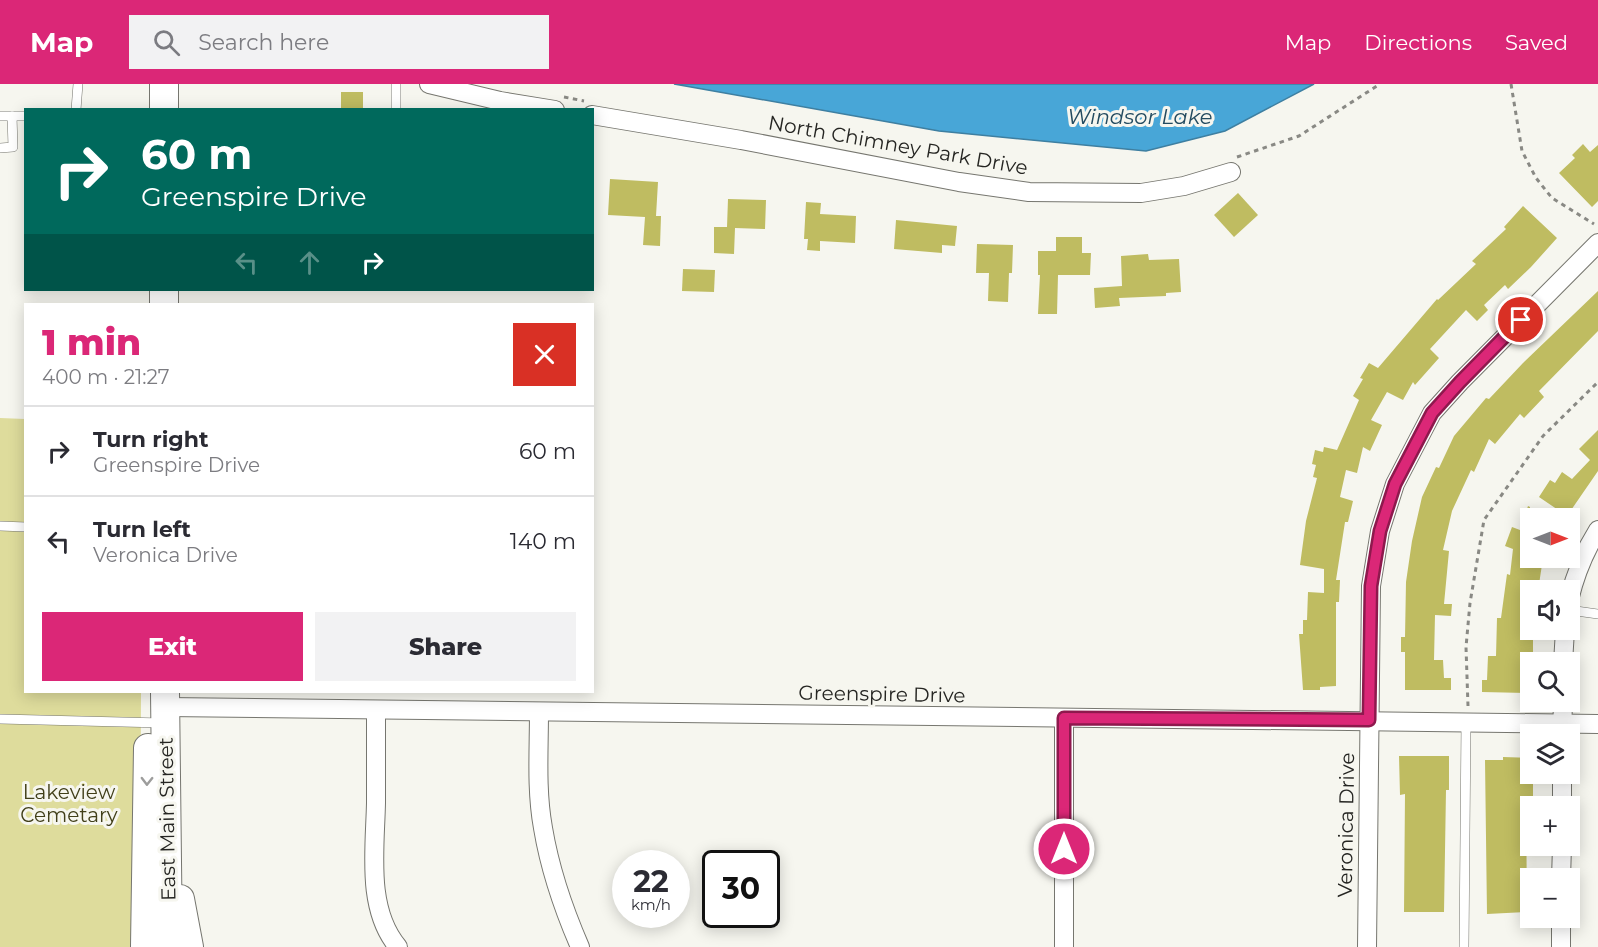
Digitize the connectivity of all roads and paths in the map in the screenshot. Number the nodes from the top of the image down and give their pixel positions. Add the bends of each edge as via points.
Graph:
1 (78, 84) edge
2 (164, 84) edge
3 (396, 84) edge
4 (429, 84) edge
5 (1380, 84) edge
6 (1511, 84) edge
7 (557, 103) edge
8 (76, 108) edge
9 (164, 108) edge
10 (396, 108) edge
11 (586, 108) edge
12 (594, 109) edge
13 (0, 116) edge
14 (12, 116) junction
15 (24, 116) edge
16 (0, 148) edge
17 (1230, 166) joint
18 (1594, 224) dead end
19 (1598, 243) edge
20 (1598, 382) edge
21 (0, 526) edge
22 (24, 527) edge
23 (1598, 530) edge
24 (1574, 580) edge
25 (1580, 612) edge
26 (1598, 614) edge
27 (159, 707) edge
28 (376, 710) junction
29 (539, 712) junction
30 (1467, 714) junction
31 (1064, 718) junction
32 (0, 719) edge
33 (1369, 720) junction
34 (1530, 724) edge
35 (1598, 724) edge
36 (1580, 726) edge
37 (168, 841) junction
38 (1561, 928) edge
39 (145, 947) edge
40 (168, 947) edge
41 (189, 947) edge
42 (398, 947) edge
43 (580, 947) edge
44 (1064, 947) edge
45 (1367, 947) edge
46 (1464, 947) edge
47 (1561, 947) edge

1 - 8 lane
2 - 9 main road
3 - 10 lane
4 - 7 street via 500,101
5 - 17 path via 1299,136
6 - 18 path via 1522,151 1536,178 1552,198
7 - 11 path
12 - 17 street, North Chimney Park Drive via 959,182 1029,192 1142,193 1184,186
13 - 14 lane
14 - 15 lane
14 - 16 lane via 13,147
19 - 33 street, Veronica Drive via 1432,413 1395,484 1380,531 1371,586
20 - 30 path via 1543,436 1484,520 1466,647
21 - 22 lane
23 - 24 street
25 - 26 lane
27 - 28 street, Greenspire Drive
27 - 32 lane
27 - 37 main road, East Main Street
27 -> 39 main road
28 - 29 street, Greenspire Drive
28 - 42 street via 375,884 382,917
29 - 31 street, Greenspire Drive
29 - 43 street via 543,827 556,890
30 - 33 street, Greenspire Drive
30 - 34 street, Greenspire Drive
30 - 46 lane
31 - 33 street, Greenspire Drive
31 - 44 street
33 - 45 street, Veronica Drive
35 - 36 street, Greenspire Drive
37 - 40 main road, East Main Street
37 - 41 main road
38 - 47 street

